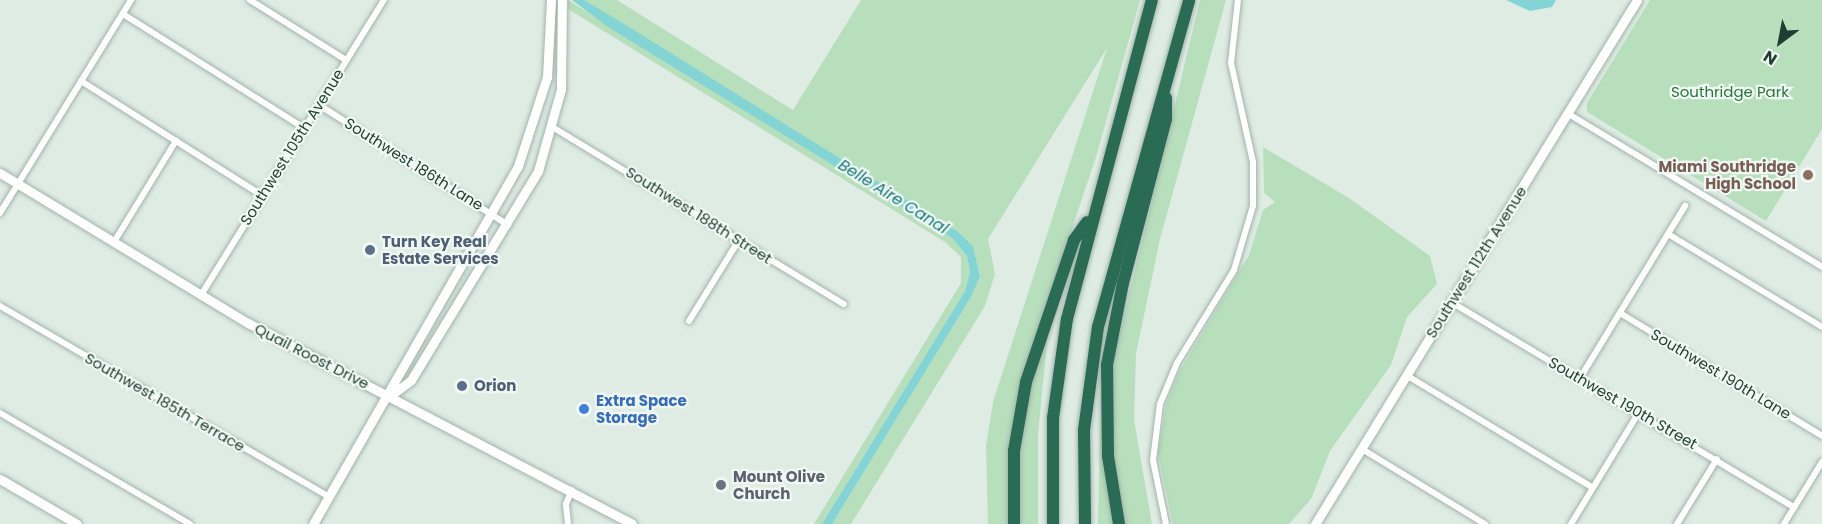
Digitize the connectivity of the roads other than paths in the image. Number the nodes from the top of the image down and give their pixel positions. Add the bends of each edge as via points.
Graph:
1 (131, 0) edge
2 (249, 0) edge
3 (384, 0) edge
4 (551, 0) edge
5 (562, 0) edge
6 (1152, 0) edge
7 (1189, 0) edge
8 (1238, 0) edge
9 (1637, 0) edge
10 (123, 14) junction
11 (346, 60) junction
12 (81, 81) junction
13 (1166, 84) junction
14 (319, 105) junction
15 (1567, 113) junction
16 (536, 120) junction
17 (304, 128) junction
18 (554, 128) junction
19 (176, 141) junction
20 (0, 173) edge
21 (18, 184) junction
22 (263, 196) junction
23 (1685, 206) dead end
24 (0, 213) edge
25 (492, 213) junction
26 (1093, 213) junction
27 (509, 225) junction
28 (1668, 234) junction
29 (739, 240) junction
30 (114, 242) junction
31 (1822, 267) edge
32 (201, 295) junction
33 (440, 297) junction
34 (1451, 302) junction
35 (844, 304) dead end
36 (0, 306) edge
37 (457, 308) junction
38 (1620, 313) junction
39 (689, 321) dead end
40 (1822, 327) edge
41 (1406, 375) junction
42 (1580, 378) junction
43 (390, 396) junction
44 (1639, 412) junction
45 (0, 414) edge
46 (1822, 436) edge
47 (1362, 448) junction
48 (1717, 459) junction
49 (1822, 462) edge
50 (0, 479) edge
51 (1593, 488) junction
52 (572, 490) junction
53 (330, 497) junction
54 (1794, 507) junction
55 (72, 523) edge
56 (1318, 523) edge
57 (190, 524) edge
58 (313, 524) edge
59 (568, 524) edge
60 (632, 524) edge
61 (1014, 524) edge
62 (1053, 524) edge
63 (1085, 524) edge
64 (1119, 524) edge
65 (1166, 524) edge
66 (1485, 524) edge
67 (1571, 524) edge
68 (1677, 524) edge
69 (1784, 524) edge

1 - 10 street
2 - 11 street
3 - 11 street, Southwest 105th Avenue
4 - 16 street via 550,59
5 - 18 street via 563,77
6 - 26 highway
7 - 13 highway
8 - 65 street via 1231,63 1253,162 1253,206 1237,263 1177,363 1160,404 1153,460
9 - 15 street, Southwest 112th Avenue
10 - 12 street
10 - 17 street
11 - 14 street, Southwest 105th Avenue
12 - 19 street
12 - 21 street
13 - 63 highway via 1093,353 1084,430
13 - 64 highway via 1166,119 1107,365 1106,438
14 - 17 street, Southwest 105th Avenue
14 - 25 street, Southwest 186th Lane
15 - 31 street
15 - 34 street, Southwest 112th Avenue
16 - 18 street
16 - 25 street
17 - 22 street, Southwest 105th Avenue
18 - 27 street
18 - 29 street, Southwest 188th Street
19 - 22 street
19 - 30 street
20 - 21 street, Quail Roost Drive
21 - 24 street
21 - 30 street, Quail Roost Drive
22 - 32 street, Southwest 105th Avenue
23 - 28 street
25 - 27 street, Southwest 186th Lane
25 - 33 street
26 - 61 highway via 1074,240 1029,369 1014,451
26 - 62 highway via 1056,385
27 - 37 street
28 - 38 street
28 - 40 street
29 - 35 street, Southwest 188th Street
29 - 39 street
30 - 32 street, Quail Roost Drive
32 - 43 street, Quail Roost Drive
33 - 37 street
33 - 43 street via 393,378
34 - 41 street, Southwest 112th Avenue
34 - 42 street, Southwest 190th Street
36 - 53 street, Southwest 185th Terrace
37 - 43 street via 411,380
38 - 42 street
38 - 46 street, Southwest 190th Lane
41 - 47 street, Southwest 112th Avenue
41 - 51 street
42 - 44 street, Southwest 190th Street
43 - 52 street, Quail Roost Drive
43 - 53 street
44 - 48 street, Southwest 190th Street
44 - 51 street
45 - 57 street
47 - 56 street, Southwest 112th Avenue
47 - 66 street
48 - 54 street, Southwest 190th Street
48 - 68 street
49 - 54 street
50 - 55 street
51 - 67 street
52 - 59 street via 566,504
52 - 60 street, Quail Roost Drive
53 - 58 street
54 - 69 street

